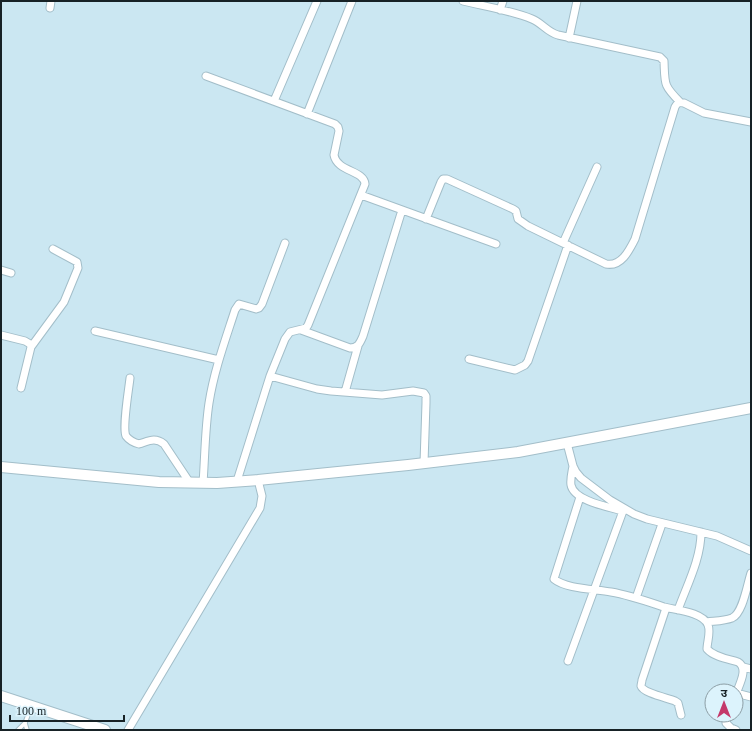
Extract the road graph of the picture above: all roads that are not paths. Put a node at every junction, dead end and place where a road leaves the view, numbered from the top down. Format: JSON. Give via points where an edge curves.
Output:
{"nodes":[{"id":1,"x":317,"y":1,"type":"edge"},
{"id":2,"x":352,"y":1,"type":"edge"},
{"id":3,"x":463,"y":1,"type":"edge"},
{"id":4,"x":503,"y":1,"type":"edge"},
{"id":5,"x":577,"y":1,"type":"edge"},
{"id":6,"x":500,"y":10,"type":"junction"},
{"id":7,"x":569,"y":38,"type":"junction"},
{"id":8,"x":206,"y":76,"type":"dead end"},
{"id":9,"x":274,"y":102,"type":"junction"},
{"id":10,"x":680,"y":102,"type":"junction"},
{"id":11,"x":307,"y":114,"type":"junction"},
{"id":12,"x":751,"y":122,"type":"edge"},
{"id":13,"x":597,"y":167,"type":"dead end"},
{"id":14,"x":361,"y":196,"type":"junction"},
{"id":15,"x":402,"y":210,"type":"junction"},
{"id":16,"x":426,"y":219,"type":"junction"},
{"id":17,"x":285,"y":243,"type":"dead end"},
{"id":18,"x":496,"y":244,"type":"dead end"},
{"id":19,"x":566,"y":244,"type":"junction"},
{"id":20,"x":53,"y":249,"type":"dead end"},
{"id":21,"x":1,"y":270,"type":"edge"},
{"id":22,"x":11,"y":273,"type":"dead end"},
{"id":23,"x":301,"y":330,"type":"junction"},
{"id":24,"x":96,"y":331,"type":"dead end"},
{"id":25,"x":1,"y":335,"type":"edge"},
{"id":26,"x":358,"y":346,"type":"junction"},
{"id":27,"x":31,"y":347,"type":"junction"},
{"id":28,"x":469,"y":359,"type":"dead end"},
{"id":29,"x":219,"y":360,"type":"junction"},
{"id":30,"x":270,"y":376,"type":"junction"},
{"id":31,"x":130,"y":378,"type":"dead end"},
{"id":32,"x":21,"y":388,"type":"dead end"},
{"id":33,"x":345,"y":392,"type":"junction"},
{"id":34,"x":751,"y":408,"type":"edge"},
{"id":35,"x":567,"y":443,"type":"junction"},
{"id":36,"x":424,"y":463,"type":"junction"},
{"id":37,"x":573,"y":466,"type":"junction"},
{"id":38,"x":1,"y":468,"type":"edge"},
{"id":39,"x":258,"y":480,"type":"junction"},
{"id":40,"x":237,"y":481,"type":"junction"},
{"id":41,"x":190,"y":483,"type":"junction"},
{"id":42,"x":204,"y":483,"type":"junction"},
{"id":43,"x":580,"y":497,"type":"junction"},
{"id":44,"x":623,"y":511,"type":"junction"},
{"id":45,"x":634,"y":514,"type":"junction"},
{"id":46,"x":662,"y":524,"type":"junction"},
{"id":47,"x":701,"y":532,"type":"junction"},
{"id":48,"x":751,"y":551,"type":"edge"},
{"id":49,"x":751,"y":573,"type":"edge"},
{"id":50,"x":594,"y":589,"type":"junction"},
{"id":51,"x":636,"y":598,"type":"junction"},
{"id":52,"x":666,"y":608,"type":"junction"},
{"id":53,"x":678,"y":610,"type":"junction"},
{"id":54,"x":707,"y":622,"type":"junction"},
{"id":55,"x":568,"y":661,"type":"dead end"},
{"id":56,"x":743,"y":667,"type":"junction"},
{"id":57,"x":751,"y":669,"type":"edge"},
{"id":58,"x":740,"y":683,"type":"edge"},
{"id":59,"x":1,"y":696,"type":"edge"},
{"id":60,"x":31,"y":706,"type":"junction"},
{"id":61,"x":681,"y":715,"type":"dead end"},
{"id":62,"x":25,"y":723,"type":"junction"},
{"id":63,"x":726,"y":723,"type":"edge"},
{"id":64,"x":18,"y":730,"type":"edge"},
{"id":65,"x":27,"y":730,"type":"edge"},
{"id":66,"x":105,"y":730,"type":"edge"},
{"id":67,"x":128,"y":730,"type":"edge"},
{"id":68,"x":736,"y":730,"type":"edge"}],
"edges":[{"from":1,"to":9,"type":"street"},
{"from":2,"to":11,"type":"street"},
{"from":3,"to":6,"type":"street"},
{"from":4,"to":6,"type":"street"},
{"from":5,"to":7,"type":"street"},
{"from":6,"to":7,"type":"street","via":[[533,20],[551,34]]},
{"from":7,"to":10,"type":"street","via":[[663,58],[665,85]]},
{"from":8,"to":9,"type":"street"},
{"from":9,"to":11,"type":"street"},
{"from":10,"to":12,"type":"street","via":[[704,113]]},
{"from":10,"to":19,"type":"street","via":[[675,106],[638,232],[624,257],[610,264]]},
{"from":11,"to":14,"type":"street","via":[[338,127],[334,159],[339,165],[365,180]]},
{"from":13,"to":19,"type":"street"},
{"from":14,"to":15,"type":"street"},
{"from":14,"to":23,"type":"street","via":[[312,318],[306,328]]},
{"from":15,"to":16,"type":"street"},
{"from":15,"to":26,"type":"street"},
{"from":16,"to":18,"type":"street"},
{"from":16,"to":19,"type":"street","via":[[441,182],[447,179],[513,209],[522,222]]},
{"from":17,"to":29,"type":"street","via":[[262,304],[256,309],[242,304],[237,307]]},
{"from":19,"to":28,"type":"street","via":[[525,365],[515,370]]},
{"from":20,"to":27,"type":"street","via":[[77,262],[78,268],[64,302]]},
{"from":21,"to":22,"type":"street"},
{"from":23,"to":26,"type":"street","via":[[350,348]]},
{"from":23,"to":30,"type":"street","via":[[290,332]]},
{"from":24,"to":29,"type":"street"},
{"from":25,"to":27,"type":"street","via":[[28,342]]},
{"from":26,"to":33,"type":"street"},
{"from":27,"to":32,"type":"street"},
{"from":29,"to":42,"type":"street","via":[[209,402]]},
{"from":30,"to":33,"type":"street","via":[[324,390]]},
{"from":30,"to":40,"type":"street"},
{"from":31,"to":41,"type":"street","via":[[125,435],[139,444],[152,439],[164,444]]},
{"from":33,"to":36,"type":"street","via":[[382,395],[413,391],[424,393]]},
{"from":34,"to":35,"type":"street"},
{"from":35,"to":36,"type":"street","via":[[518,452]]},
{"from":35,"to":37,"type":"street"},
{"from":36,"to":39,"type":"street"},
{"from":37,"to":43,"type":"street","via":[[571,484]]},
{"from":37,"to":45,"type":"street","via":[[581,478]]},
{"from":38,"to":41,"type":"street"},
{"from":39,"to":40,"type":"street"},
{"from":39,"to":67,"type":"street","via":[[262,496],[260,508]]},
{"from":40,"to":42,"type":"street"},
{"from":41,"to":42,"type":"street"},
{"from":43,"to":44,"type":"street"},
{"from":43,"to":50,"type":"street","via":[[554,579],[570,586]]},
{"from":44,"to":45,"type":"street"},
{"from":44,"to":50,"type":"street"},
{"from":45,"to":46,"type":"street"},
{"from":46,"to":47,"type":"street"},
{"from":46,"to":51,"type":"street"},
{"from":47,"to":48,"type":"street"},
{"from":47,"to":53,"type":"street","via":[[699,554]]},
{"from":49,"to":54,"type":"street","via":[[741,608],[736,615]]},
{"from":50,"to":51,"type":"street"},
{"from":50,"to":55,"type":"street"},
{"from":51,"to":52,"type":"street"},
{"from":52,"to":53,"type":"street"},
{"from":52,"to":61,"type":"street","via":[[641,686],[643,690],[678,703]]},
{"from":53,"to":54,"type":"street"},
{"from":54,"to":56,"type":"street","via":[[710,631],[708,652],[738,662]]},
{"from":56,"to":57,"type":"street"},
{"from":56,"to":58,"type":"street"},
{"from":59,"to":60,"type":"street"},
{"from":60,"to":62,"type":"lane"},
{"from":60,"to":66,"type":"street"},
{"from":62,"to":64,"type":"lane"},
{"from":62,"to":65,"type":"lane"},
{"from":63,"to":68,"type":"street"}]}
